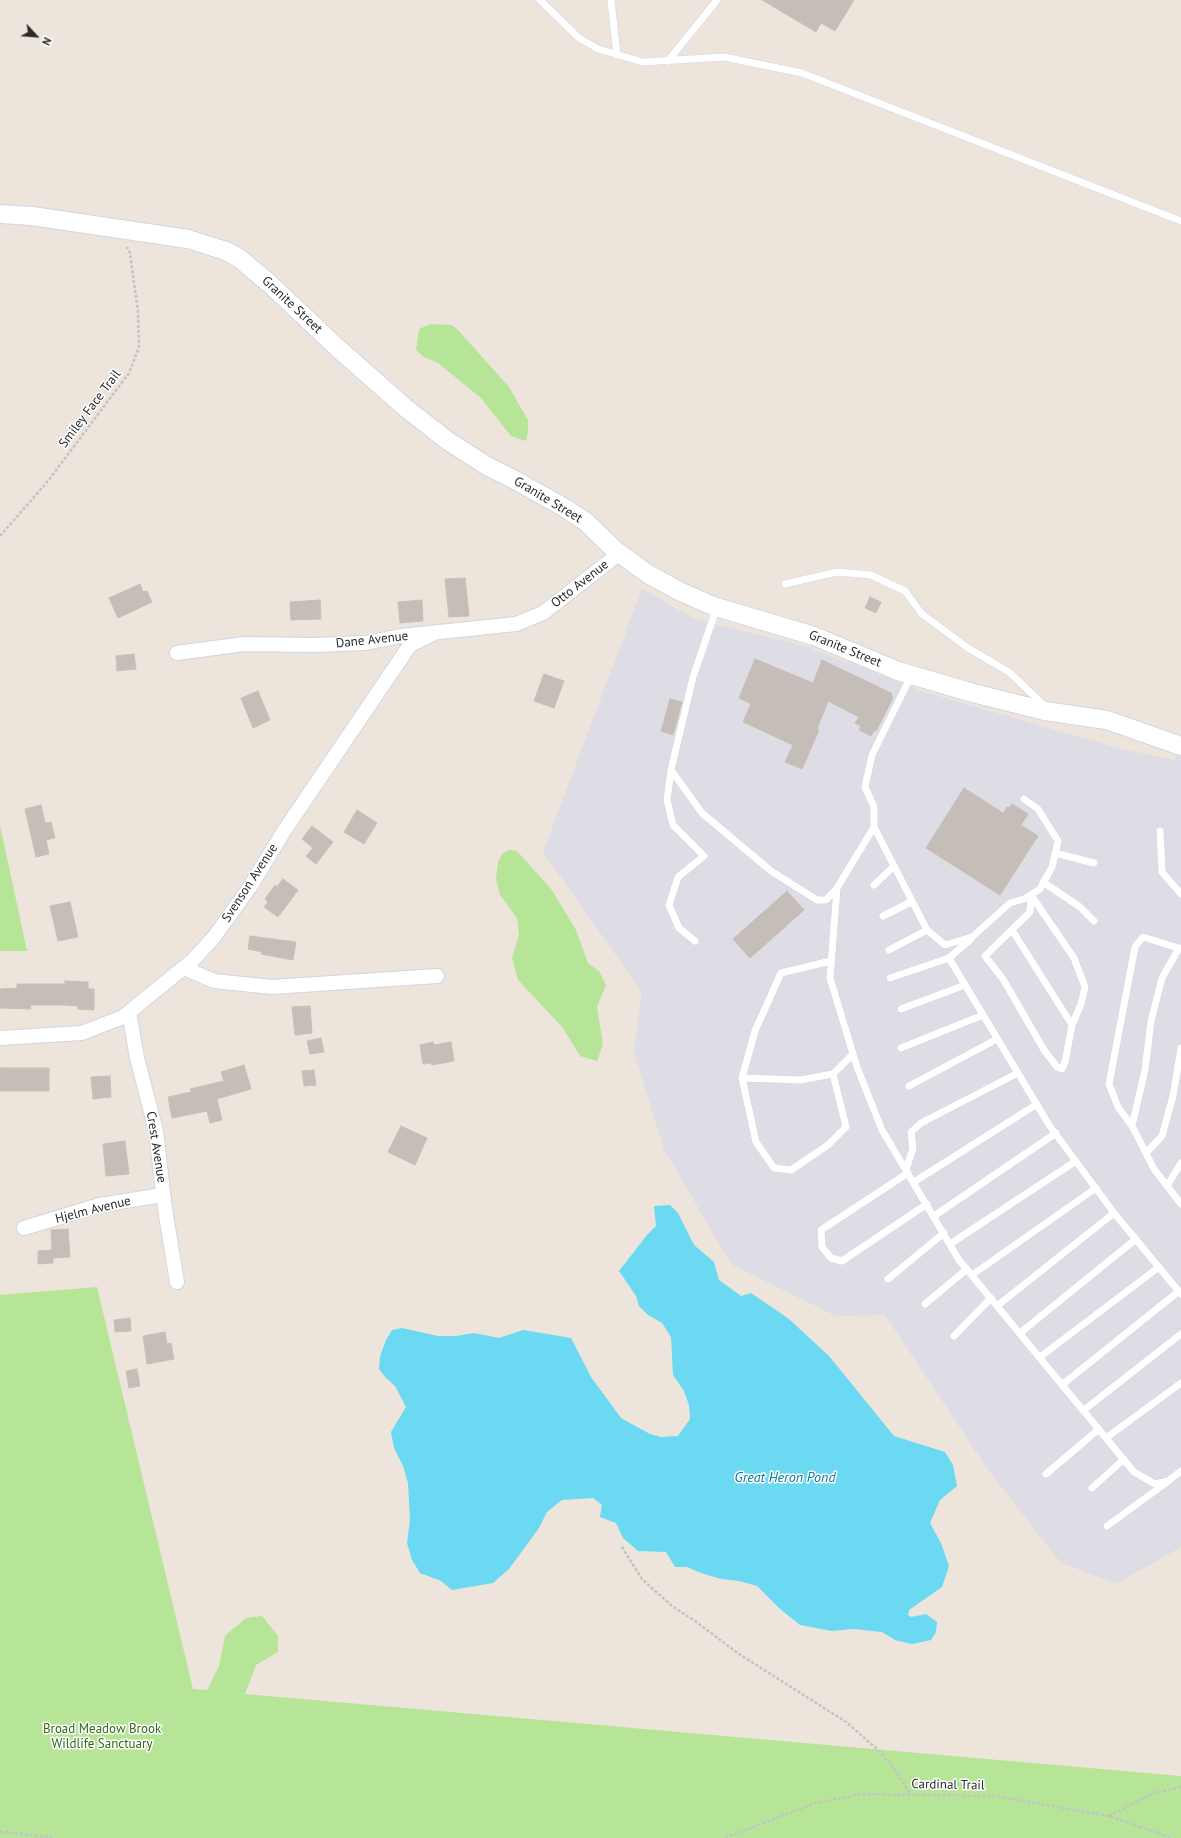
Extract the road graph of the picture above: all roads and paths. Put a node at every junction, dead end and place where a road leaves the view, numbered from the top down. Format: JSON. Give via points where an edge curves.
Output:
{"nodes":[{"id":1,"x":540,"y":0,"type":"edge"},
{"id":2,"x":611,"y":0,"type":"edge"},
{"id":3,"x":717,"y":0,"type":"edge"},
{"id":4,"x":617,"y":55,"type":"junction"},
{"id":5,"x":668,"y":61,"type":"junction"},
{"id":6,"x":0,"y":214,"type":"edge"},
{"id":7,"x":1181,"y":221,"type":"edge"},
{"id":8,"x":116,"y":228,"type":"junction"},
{"id":9,"x":0,"y":536,"type":"edge"},
{"id":10,"x":620,"y":554,"type":"junction"},
{"id":11,"x":785,"y":584,"type":"dead end"},
{"id":12,"x":718,"y":607,"type":"junction"},
{"id":13,"x":540,"y":614,"type":"joint"},
{"id":14,"x":433,"y":634,"type":"junction"},
{"id":15,"x":177,"y":653,"type":"dead end"},
{"id":16,"x":912,"y":675,"type":"junction"},
{"id":17,"x":1052,"y":712,"type":"junction"},
{"id":18,"x":1181,"y":746,"type":"edge"},
{"id":19,"x":671,"y":770,"type":"junction"},
{"id":20,"x":1024,"y":799,"type":"dead end"},
{"id":21,"x":874,"y":827,"type":"junction"},
{"id":22,"x":1160,"y":831,"type":"dead end"},
{"id":23,"x":1055,"y":853,"type":"junction"},
{"id":24,"x":1094,"y":863,"type":"dead end"},
{"id":25,"x":893,"y":867,"type":"junction"},
{"id":26,"x":1044,"y":882,"type":"junction"},
{"id":27,"x":874,"y":885,"type":"dead end"},
{"id":28,"x":837,"y":888,"type":"junction"},
{"id":29,"x":1031,"y":894,"type":"junction"},
{"id":30,"x":1181,"y":894,"type":"edge"},
{"id":31,"x":911,"y":902,"type":"junction"},
{"id":32,"x":883,"y":916,"type":"dead end"},
{"id":33,"x":1094,"y":921,"type":"dead end"},
{"id":34,"x":926,"y":930,"type":"junction"},
{"id":35,"x":1012,"y":930,"type":"junction"},
{"id":36,"x":972,"y":937,"type":"junction"},
{"id":37,"x":695,"y":941,"type":"dead end"},
{"id":38,"x":1180,"y":948,"type":"edge"},
{"id":39,"x":889,"y":950,"type":"dead end"},
{"id":40,"x":949,"y":958,"type":"junction"},
{"id":41,"x":831,"y":961,"type":"junction"},
{"id":42,"x":184,"y":968,"type":"junction"},
{"id":43,"x":437,"y":976,"type":"dead end"},
{"id":44,"x":890,"y":978,"type":"dead end"},
{"id":45,"x":965,"y":985,"type":"junction"},
{"id":46,"x":901,"y":1009,"type":"dead end"},
{"id":47,"x":129,"y":1012,"type":"junction"},
{"id":48,"x":983,"y":1015,"type":"junction"},
{"id":49,"x":1072,"y":1025,"type":"junction"},
{"id":50,"x":0,"y":1038,"type":"edge"},
{"id":51,"x":998,"y":1039,"type":"junction"},
{"id":52,"x":901,"y":1048,"type":"dead end"},
{"id":53,"x":1181,"y":1048,"type":"edge"},
{"id":54,"x":853,"y":1054,"type":"junction"},
{"id":55,"x":1018,"y":1073,"type":"junction"},
{"id":56,"x":833,"y":1074,"type":"junction"},
{"id":57,"x":742,"y":1078,"type":"junction"},
{"id":58,"x":910,"y":1086,"type":"dead end"},
{"id":59,"x":1037,"y":1104,"type":"junction"},
{"id":60,"x":1132,"y":1126,"type":"junction"},
{"id":61,"x":1056,"y":1133,"type":"junction"},
{"id":62,"x":1146,"y":1153,"type":"junction"},
{"id":63,"x":1076,"y":1161,"type":"junction"},
{"id":64,"x":1181,"y":1163,"type":"edge"},
{"id":65,"x":907,"y":1171,"type":"junction"},
{"id":66,"x":914,"y":1182,"type":"junction"},
{"id":67,"x":1167,"y":1186,"type":"junction"},
{"id":68,"x":1096,"y":1188,"type":"junction"},
{"id":69,"x":163,"y":1195,"type":"junction"},
{"id":70,"x":927,"y":1204,"type":"junction"},
{"id":71,"x":1181,"y":1204,"type":"edge"},
{"id":72,"x":1114,"y":1213,"type":"junction"},
{"id":73,"x":934,"y":1216,"type":"junction"},
{"id":74,"x":24,"y":1228,"type":"dead end"},
{"id":75,"x":944,"y":1233,"type":"junction"},
{"id":76,"x":1136,"y":1239,"type":"junction"},
{"id":77,"x":950,"y":1244,"type":"junction"},
{"id":78,"x":1158,"y":1267,"type":"junction"},
{"id":79,"x":970,"y":1272,"type":"junction"},
{"id":80,"x":888,"y":1279,"type":"dead end"},
{"id":81,"x":177,"y":1282,"type":"dead end"},
{"id":82,"x":1180,"y":1293,"type":"edge"},
{"id":83,"x":991,"y":1298,"type":"junction"},
{"id":84,"x":925,"y":1304,"type":"dead end"},
{"id":85,"x":997,"y":1306,"type":"junction"},
{"id":86,"x":1020,"y":1333,"type":"junction"},
{"id":87,"x":1181,"y":1334,"type":"edge"},
{"id":88,"x":954,"y":1336,"type":"dead end"},
{"id":89,"x":1040,"y":1357,"type":"junction"},
{"id":90,"x":1181,"y":1383,"type":"edge"},
{"id":91,"x":1063,"y":1384,"type":"junction"},
{"id":92,"x":1084,"y":1410,"type":"junction"},
{"id":93,"x":1099,"y":1429,"type":"junction"},
{"id":94,"x":1106,"y":1438,"type":"junction"},
{"id":95,"x":1124,"y":1459,"type":"junction"},
{"id":96,"x":1181,"y":1471,"type":"edge"},
{"id":97,"x":1046,"y":1474,"type":"dead end"},
{"id":98,"x":1168,"y":1481,"type":"junction"},
{"id":99,"x":1092,"y":1488,"type":"dead end"},
{"id":100,"x":1107,"y":1526,"type":"dead end"},
{"id":101,"x":622,"y":1547,"type":"dead end"},
{"id":102,"x":1181,"y":1787,"type":"edge"},
{"id":103,"x":910,"y":1794,"type":"junction"},
{"id":104,"x":1109,"y":1816,"type":"junction"},
{"id":105,"x":0,"y":1831,"type":"edge"},
{"id":106,"x":54,"y":1838,"type":"edge"},
{"id":107,"x":725,"y":1838,"type":"edge"},
{"id":108,"x":1172,"y":1838,"type":"edge"}],
"edges":[{"from":1,"to":4,"type":"lane","via":[[579,38],[598,49]]},
{"from":2,"to":4,"type":"lane"},
{"from":3,"to":5,"type":"lane"},
{"from":4,"to":5,"type":"lane","via":[[643,62]]},
{"from":5,"to":7,"type":"lane","via":[[724,56],[802,73]]},
{"from":6,"to":8,"type":"street","name":"Granite Street"},
{"from":8,"to":9,"type":"path","name":"Smiley Face Trail","via":[[130,253],[138,312],[139,347],[129,373],[48,481]]},
{"from":8,"to":10,"type":"street","name":"Granite Street","via":[[188,239],[226,251],[239,258],[407,409],[448,441],[487,466],[565,508],[586,522]]},
{"from":10,"to":12,"type":"street","name":"Granite Street","via":[[648,574],[679,591]]},
{"from":10,"to":13,"type":"street","name":"Otto Avenue"},
{"from":11,"to":17,"type":"lane","via":[[837,572],[871,575],[906,591],[922,614],[968,648],[1009,672]]},
{"from":12,"to":16,"type":"street","name":"Granite Street","via":[[814,636]]},
{"from":12,"to":19,"type":"lane","via":[[693,677]]},
{"from":13,"to":14,"type":"street","name":"Dane Avenue","via":[[516,624]]},
{"from":14,"to":15,"type":"street","name":"Dane Avenue","via":[[313,645],[244,644]]},
{"from":14,"to":42,"type":"street","name":"Svenson Avenue","via":[[410,645],[284,831],[250,887],[214,937]]},
{"from":16,"to":17,"type":"street","name":"Granite Street"},
{"from":16,"to":21,"type":"lane","via":[[872,755],[865,787],[874,808]]},
{"from":17,"to":18,"type":"street","name":"Granite Street","via":[[1107,720]]},
{"from":19,"to":28,"type":"lane","via":[[702,813],[772,871],[817,900],[826,900]]},
{"from":19,"to":37,"type":"lane","via":[[667,800],[673,825],[704,856],[678,877],[669,905],[679,928]]},
{"from":20,"to":23,"type":"lane","via":[[1038,809],[1050,827],[1058,841]]},
{"from":21,"to":25,"type":"lane"},
{"from":21,"to":28,"type":"lane"},
{"from":22,"to":30,"type":"lane","via":[[1162,872]]},
{"from":23,"to":24,"type":"lane"},
{"from":23,"to":26,"type":"lane","via":[[1052,867]]},
{"from":25,"to":27,"type":"lane"},
{"from":25,"to":31,"type":"lane"},
{"from":26,"to":29,"type":"lane","via":[[1040,889]]},
{"from":26,"to":33,"type":"lane","via":[[1080,907]]},
{"from":28,"to":41,"type":"lane"},
{"from":29,"to":35,"type":"lane","via":[[1030,912]]},
{"from":29,"to":36,"type":"lane","via":[[1010,903]]},
{"from":29,"to":49,"type":"lane","via":[[1074,958],[1085,987]]},
{"from":31,"to":32,"type":"lane"},
{"from":31,"to":34,"type":"lane"},
{"from":34,"to":36,"type":"lane","via":[[945,945]]},
{"from":34,"to":39,"type":"lane"},
{"from":35,"to":49,"type":"lane"},
{"from":35,"to":49,"type":"lane","via":[[985,956],[1003,978],[1044,1050],[1056,1067],[1062,1069]]},
{"from":36,"to":40,"type":"lane"},
{"from":38,"to":60,"type":"lane","via":[[1162,978],[1151,1021],[1145,1070]]},
{"from":38,"to":60,"type":"lane","via":[[1143,937],[1135,947],[1109,1084],[1118,1107]]},
{"from":40,"to":44,"type":"lane"},
{"from":40,"to":45,"type":"lane"},
{"from":41,"to":54,"type":"lane","via":[[830,978]]},
{"from":41,"to":57,"type":"lane","via":[[781,973],[755,1031]]},
{"from":42,"to":43,"type":"street","via":[[214,980],[272,987]]},
{"from":42,"to":47,"type":"street","name":"Svenson Avenue"},
{"from":45,"to":46,"type":"lane"},
{"from":45,"to":48,"type":"lane"},
{"from":47,"to":50,"type":"street","name":"Svenson Avenue","via":[[123,1017],[82,1033]]},
{"from":47,"to":69,"type":"street","name":"Crest Avenue","via":[[137,1058],[156,1131]]},
{"from":48,"to":51,"type":"lane"},
{"from":48,"to":52,"type":"lane"},
{"from":51,"to":55,"type":"lane"},
{"from":51,"to":58,"type":"lane"},
{"from":53,"to":62,"type":"lane","via":[[1173,1096],[1162,1136]]},
{"from":54,"to":56,"type":"lane"},
{"from":54,"to":65,"type":"lane","via":[[882,1130]]},
{"from":55,"to":59,"type":"lane"},
{"from":55,"to":65,"type":"lane","via":[[921,1123],[912,1132],[913,1149]]},
{"from":56,"to":57,"type":"lane","via":[[800,1080]]},
{"from":56,"to":57,"type":"lane","via":[[846,1127],[828,1145],[791,1170],[774,1168],[756,1142]]},
{"from":59,"to":61,"type":"lane"},
{"from":59,"to":66,"type":"lane"},
{"from":60,"to":62,"type":"lane"},
{"from":61,"to":63,"type":"lane"},
{"from":61,"to":73,"type":"lane"},
{"from":62,"to":67,"type":"lane"},
{"from":63,"to":68,"type":"lane"},
{"from":63,"to":77,"type":"lane"},
{"from":64,"to":67,"type":"lane"},
{"from":65,"to":66,"type":"lane"},
{"from":65,"to":70,"type":"lane","via":[[821,1230],[822,1247],[831,1258],[842,1261]]},
{"from":66,"to":70,"type":"lane"},
{"from":67,"to":71,"type":"lane"},
{"from":68,"to":72,"type":"lane"},
{"from":68,"to":79,"type":"lane"},
{"from":69,"to":74,"type":"street","name":"Hjelm Avenue","via":[[100,1206]]},
{"from":69,"to":81,"type":"street","name":"Crest Avenue"},
{"from":70,"to":73,"type":"lane"},
{"from":72,"to":76,"type":"lane"},
{"from":72,"to":85,"type":"lane"},
{"from":73,"to":75,"type":"lane"},
{"from":75,"to":77,"type":"lane"},
{"from":75,"to":80,"type":"lane"},
{"from":76,"to":78,"type":"lane"},
{"from":76,"to":86,"type":"lane"},
{"from":77,"to":79,"type":"lane"},
{"from":78,"to":82,"type":"lane"},
{"from":78,"to":89,"type":"lane"},
{"from":79,"to":83,"type":"lane"},
{"from":79,"to":84,"type":"lane"},
{"from":82,"to":91,"type":"lane"},
{"from":83,"to":85,"type":"lane"},
{"from":83,"to":88,"type":"lane"},
{"from":85,"to":86,"type":"lane"},
{"from":86,"to":89,"type":"lane"},
{"from":87,"to":92,"type":"lane"},
{"from":89,"to":91,"type":"lane"},
{"from":90,"to":94,"type":"lane"},
{"from":91,"to":92,"type":"lane"},
{"from":92,"to":93,"type":"lane"},
{"from":93,"to":94,"type":"lane"},
{"from":93,"to":97,"type":"lane"},
{"from":94,"to":95,"type":"lane"},
{"from":95,"to":98,"type":"lane","via":[[1134,1472],[1155,1484]]},
{"from":95,"to":99,"type":"lane"},
{"from":96,"to":98,"type":"lane"},
{"from":98,"to":100,"type":"lane"},
{"from":101,"to":103,"type":"path","via":[[642,1579],[672,1606],[739,1654],[846,1722],[894,1768]]},
{"from":102,"to":104,"type":"path","via":[[1154,1793]]},
{"from":103,"to":104,"type":"path","name":"Cardinal Trail","via":[[995,1796]]},
{"from":103,"to":107,"type":"path","name":"Cardinal Trail","via":[[859,1794],[813,1804]]},
{"from":104,"to":108,"type":"path","name":"Cardinal Trail"},
{"from":105,"to":106,"type":"path"}]}
